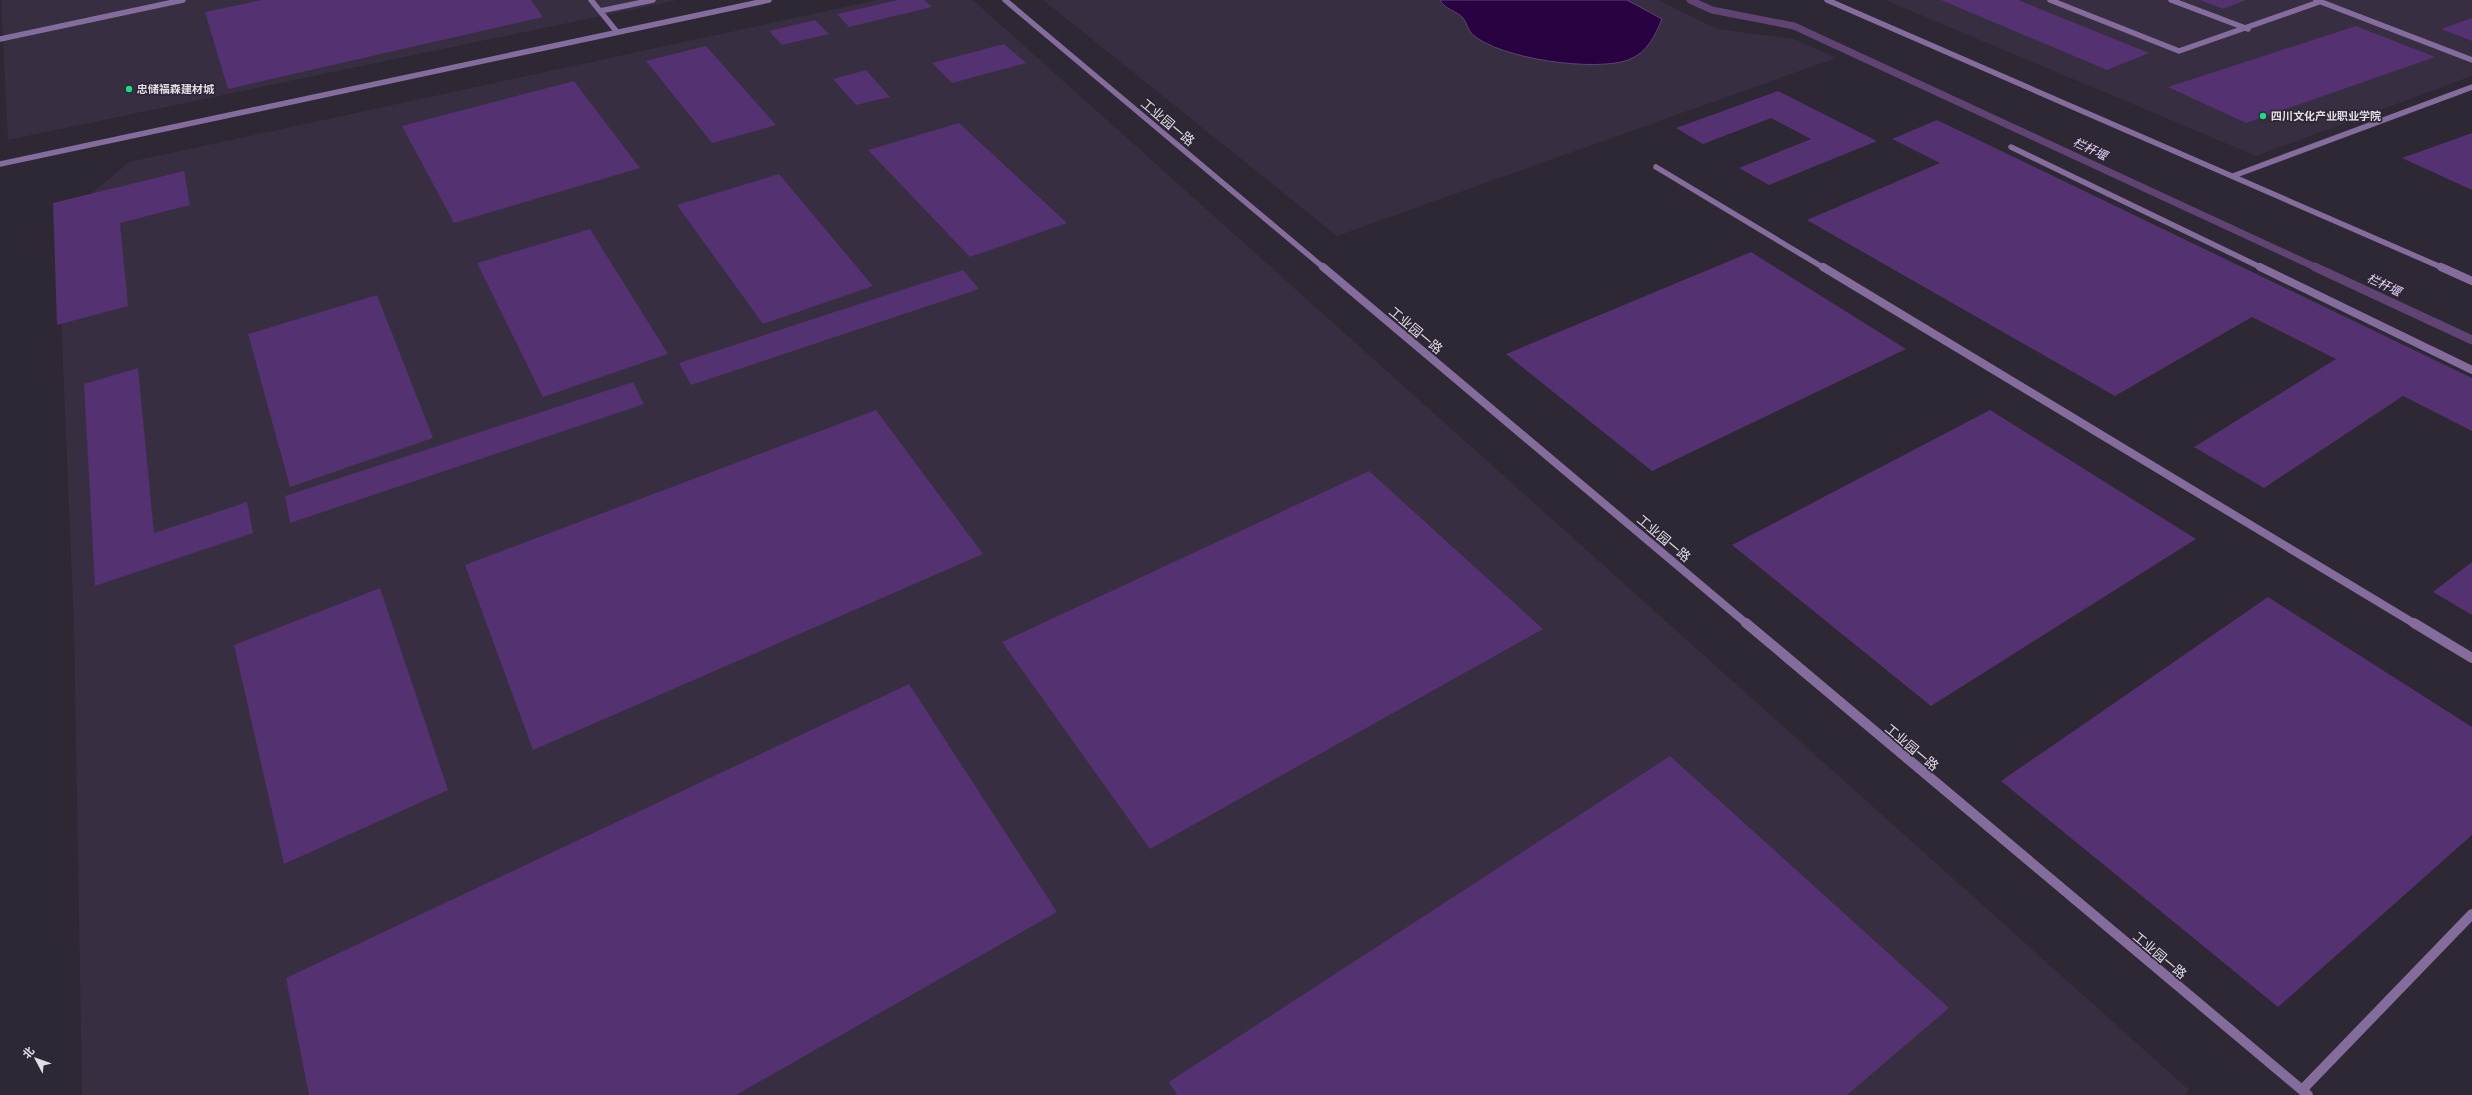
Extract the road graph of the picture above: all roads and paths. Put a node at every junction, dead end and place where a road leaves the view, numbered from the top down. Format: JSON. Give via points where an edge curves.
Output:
{"nodes":[{"id":1,"x":183,"y":0,"type":"edge"},
{"id":2,"x":591,"y":0,"type":"edge"},
{"id":3,"x":653,"y":0,"type":"edge"},
{"id":4,"x":769,"y":0,"type":"edge"},
{"id":5,"x":1005,"y":0,"type":"edge"},
{"id":6,"x":1827,"y":0,"type":"edge"},
{"id":7,"x":2050,"y":0,"type":"edge"},
{"id":8,"x":2171,"y":0,"type":"edge"},
{"id":9,"x":2317,"y":1,"type":"edge"},
{"id":10,"x":600,"y":11,"type":"junction"},
{"id":11,"x":2248,"y":28,"type":"junction"},
{"id":12,"x":618,"y":32,"type":"junction"},
{"id":13,"x":0,"y":39,"type":"edge"},
{"id":14,"x":2472,"y":60,"type":"edge"},
{"id":15,"x":2472,"y":87,"type":"edge"},
{"id":16,"x":2012,"y":146,"type":"dead end"},
{"id":17,"x":0,"y":164,"type":"edge"},
{"id":18,"x":1656,"y":167,"type":"dead end"},
{"id":19,"x":2233,"y":176,"type":"junction"},
{"id":20,"x":2472,"y":281,"type":"edge"},
{"id":21,"x":2472,"y":370,"type":"edge"},
{"id":22,"x":2472,"y":658,"type":"edge"},
{"id":23,"x":2472,"y":914,"type":"edge"},
{"id":24,"x":2305,"y":1092,"type":"edge"}],
"edges":[{"from":1,"to":13,"type":"street"},
{"from":2,"to":10,"type":"street"},
{"from":3,"to":10,"type":"street"},
{"from":4,"to":12,"type":"street"},
{"from":5,"to":24,"type":"street","name":"工业园一路"},
{"from":6,"to":19,"type":"street"},
{"from":7,"to":11,"type":"street","via":[[2179,51]]},
{"from":8,"to":11,"type":"street"},
{"from":9,"to":11,"type":"street"},
{"from":9,"to":14,"type":"street"},
{"from":10,"to":12,"type":"street"},
{"from":12,"to":17,"type":"street"},
{"from":15,"to":19,"type":"street"},
{"from":16,"to":21,"type":"street"},
{"from":18,"to":22,"type":"street"},
{"from":19,"to":20,"type":"street"},
{"from":23,"to":24,"type":"street"}]}
